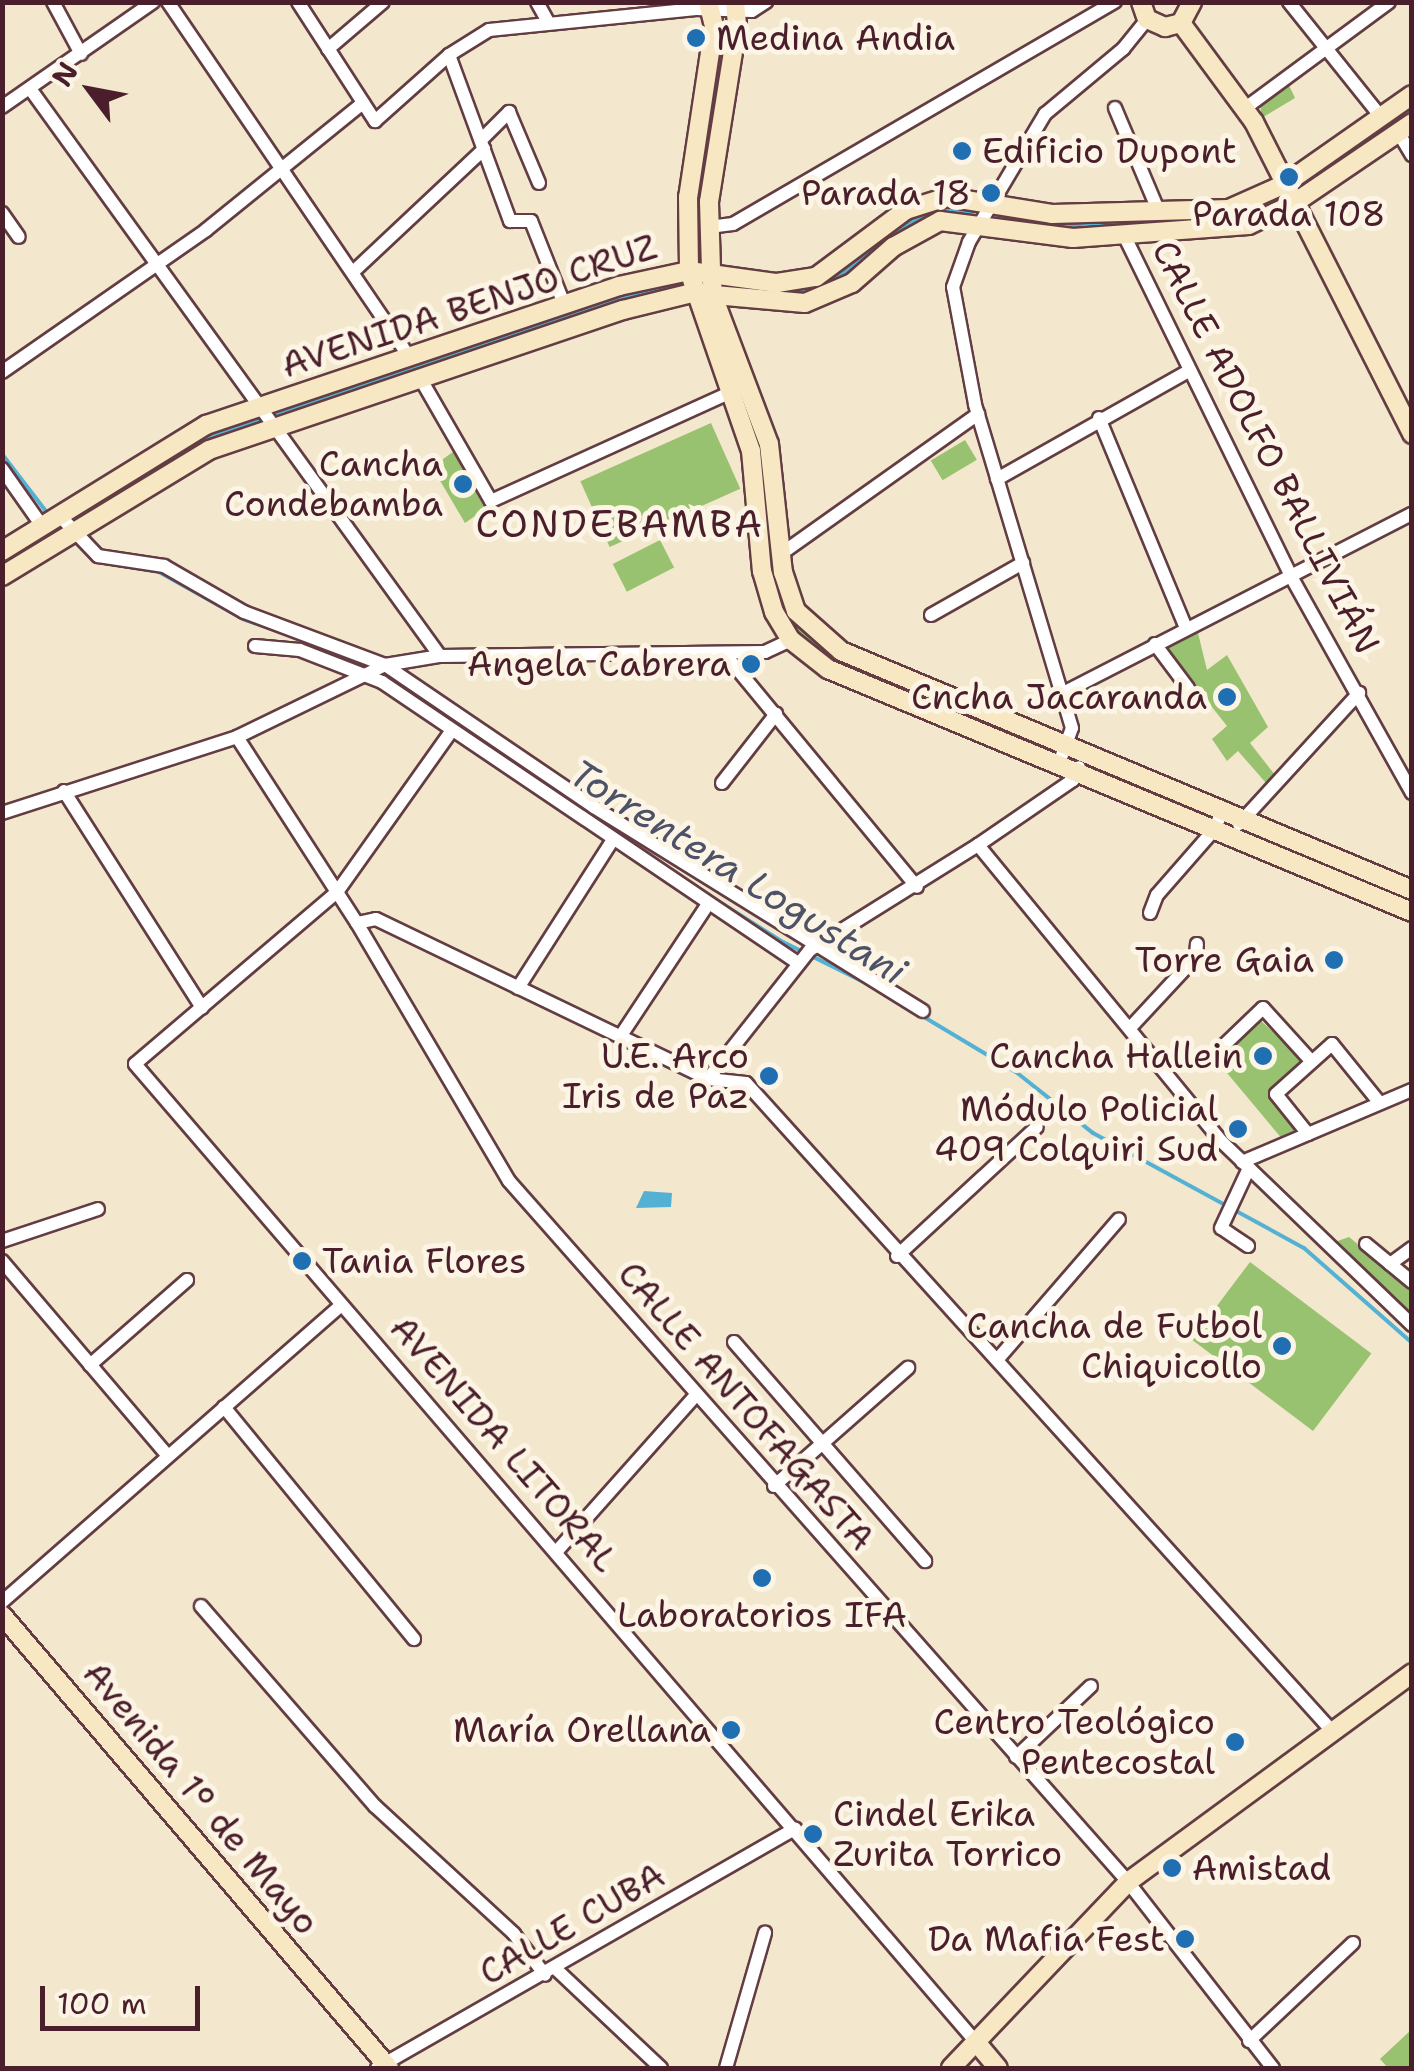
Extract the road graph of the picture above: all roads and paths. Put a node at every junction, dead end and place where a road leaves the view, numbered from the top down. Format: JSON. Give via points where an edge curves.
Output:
{"nodes":[{"id":1,"x":53,"y":2,"type":"edge"},
{"id":2,"x":153,"y":2,"type":"edge"},
{"id":3,"x":168,"y":2,"type":"edge"},
{"id":4,"x":298,"y":2,"type":"edge"},
{"id":5,"x":383,"y":2,"type":"edge"},
{"id":6,"x":538,"y":2,"type":"edge"},
{"id":7,"x":766,"y":2,"type":"edge"},
{"id":8,"x":1115,"y":2,"type":"edge"},
{"id":9,"x":1192,"y":2,"type":"edge"},
{"id":10,"x":1289,"y":2,"type":"edge"},
{"id":11,"x":709,"y":5,"type":"edge"},
{"id":12,"x":1382,"y":5,"type":"edge"},
{"id":13,"x":736,"y":7,"type":"edge"},
{"id":14,"x":624,"y":8,"type":"edge"},
{"id":15,"x":1144,"y":11,"type":"edge"},
{"id":16,"x":548,"y":22,"type":"junction"},
{"id":17,"x":1181,"y":23,"type":"junction"},
{"id":18,"x":1328,"y":47,"type":"junction"},
{"id":19,"x":328,"y":49,"type":"junction"},
{"id":20,"x":81,"y":54,"type":"junction"},
{"id":21,"x":449,"y":55,"type":"junction"},
{"id":22,"x":31,"y":90,"type":"junction"},
{"id":23,"x":1412,"y":96,"type":"edge"},
{"id":24,"x":363,"y":104,"type":"junction"},
{"id":25,"x":2,"y":106,"type":"edge"},
{"id":26,"x":1115,"y":108,"type":"dead end"},
{"id":27,"x":1244,"y":108,"type":"junction"},
{"id":28,"x":1380,"y":116,"type":"junction"},
{"id":29,"x":1405,"y":128,"type":"edge"},
{"id":30,"x":482,"y":145,"type":"junction"},
{"id":31,"x":1412,"y":155,"type":"edge"},
{"id":32,"x":280,"y":171,"type":"junction"},
{"id":33,"x":540,"y":183,"type":"dead end"},
{"id":34,"x":1289,"y":195,"type":"junction"},
{"id":35,"x":1160,"y":212,"type":"junction"},
{"id":36,"x":2,"y":213,"type":"edge"},
{"id":37,"x":988,"y":213,"type":"junction"},
{"id":38,"x":709,"y":227,"type":"junction"},
{"id":39,"x":1124,"y":235,"type":"junction"},
{"id":40,"x":19,"y":237,"type":"dead end"},
{"id":41,"x":156,"y":267,"type":"junction"},
{"id":42,"x":689,"y":271,"type":"junction"},
{"id":43,"x":710,"y":271,"type":"junction"},
{"id":44,"x":354,"y":272,"type":"junction"},
{"id":45,"x":692,"y":293,"type":"junction"},
{"id":46,"x":713,"y":296,"type":"junction"},
{"id":47,"x":564,"y":304,"type":"junction"},
{"id":48,"x":410,"y":356,"type":"junction"},
{"id":49,"x":2,"y":372,"type":"edge"},
{"id":50,"x":1187,"y":372,"type":"junction"},
{"id":51,"x":419,"y":376,"type":"junction"},
{"id":52,"x":748,"y":385,"type":"junction"},
{"id":53,"x":729,"y":394,"type":"junction"},
{"id":54,"x":256,"y":408,"type":"junction"},
{"id":55,"x":978,"y":414,"type":"junction"},
{"id":56,"x":1099,"y":418,"type":"junction"},
{"id":57,"x":269,"y":425,"type":"junction"},
{"id":58,"x":1412,"y":434,"type":"edge"},
{"id":59,"x":2,"y":469,"type":"edge"},
{"id":60,"x":997,"y":479,"type":"junction"},
{"id":61,"x":1412,"y":514,"type":"edge"},
{"id":62,"x":50,"y":520,"type":"junction"},
{"id":63,"x":74,"y":532,"type":"junction"},
{"id":64,"x":2,"y":552,"type":"edge"},
{"id":65,"x":781,"y":554,"type":"junction"},
{"id":66,"x":1024,"y":563,"type":"junction"},
{"id":67,"x":2,"y":576,"type":"edge"},
{"id":68,"x":1293,"y":580,"type":"junction"},
{"id":69,"x":931,"y":615,"type":"dead end"},
{"id":70,"x":1186,"y":628,"type":"junction"},
{"id":71,"x":791,"y":640,"type":"junction"},
{"id":72,"x":1156,"y":644,"type":"junction"},
{"id":73,"x":255,"y":646,"type":"dead end"},
{"id":74,"x":724,"y":653,"type":"junction"},
{"id":75,"x":440,"y":656,"type":"junction"},
{"id":76,"x":384,"y":665,"type":"junction"},
{"id":77,"x":363,"y":672,"type":"junction"},
{"id":78,"x":1188,"y":688,"type":"dead end"},
{"id":79,"x":1063,"y":693,"type":"junction"},
{"id":80,"x":1359,"y":693,"type":"junction"},
{"id":81,"x":776,"y":714,"type":"junction"},
{"id":82,"x":450,"y":733,"type":"junction"},
{"id":83,"x":237,"y":736,"type":"junction"},
{"id":84,"x":1076,"y":749,"type":"junction"},
{"id":85,"x":1067,"y":769,"type":"junction"},
{"id":86,"x":722,"y":782,"type":"dead end"},
{"id":87,"x":64,"y":792,"type":"junction"},
{"id":88,"x":1412,"y":793,"type":"edge"},
{"id":89,"x":1224,"y":808,"type":"junction"},
{"id":90,"x":2,"y":813,"type":"edge"},
{"id":91,"x":1244,"y":817,"type":"junction"},
{"id":92,"x":1222,"y":833,"type":"junction"},
{"id":93,"x":612,"y":841,"type":"junction"},
{"id":94,"x":978,"y":845,"type":"junction"},
{"id":95,"x":917,"y":887,"type":"junction"},
{"id":96,"x":1412,"y":890,"type":"edge"},
{"id":97,"x":337,"y":892,"type":"junction"},
{"id":98,"x":708,"y":904,"type":"junction"},
{"id":99,"x":1150,"y":912,"type":"dead end"},
{"id":100,"x":1412,"y":912,"type":"edge"},
{"id":101,"x":357,"y":923,"type":"junction"},
{"id":102,"x":1198,"y":944,"type":"dead end"},
{"id":103,"x":807,"y":954,"type":"junction"},
{"id":104,"x":518,"y":988,"type":"junction"},
{"id":105,"x":202,"y":1008,"type":"junction"},
{"id":106,"x":923,"y":1011,"type":"dead end"},
{"id":107,"x":1130,"y":1028,"type":"junction"},
{"id":108,"x":620,"y":1037,"type":"junction"},
{"id":109,"x":1218,"y":1051,"type":"dead end"},
{"id":110,"x":1311,"y":1061,"type":"junction"},
{"id":111,"x":708,"y":1079,"type":"junction"},
{"id":112,"x":1412,"y":1090,"type":"edge"},
{"id":113,"x":1379,"y":1102,"type":"junction"},
{"id":114,"x":1037,"y":1128,"type":"dead end"},
{"id":115,"x":1308,"y":1134,"type":"junction"},
{"id":116,"x":1246,"y":1165,"type":"junction"},
{"id":117,"x":98,"y":1209,"type":"dead end"},
{"id":118,"x":1119,"y":1220,"type":"dead end"},
{"id":119,"x":2,"y":1241,"type":"edge"},
{"id":120,"x":1366,"y":1244,"type":"dead end"},
{"id":121,"x":1248,"y":1246,"type":"dead end"},
{"id":122,"x":1412,"y":1248,"type":"edge"},
{"id":123,"x":897,"y":1256,"type":"junction"},
{"id":124,"x":2,"y":1262,"type":"edge"},
{"id":125,"x":1390,"y":1264,"type":"junction"},
{"id":126,"x":186,"y":1280,"type":"dead end"},
{"id":127,"x":1412,"y":1282,"type":"edge"},
{"id":128,"x":341,"y":1306,"type":"junction"},
{"id":129,"x":1412,"y":1325,"type":"edge"},
{"id":130,"x":734,"y":1342,"type":"dead end"},
{"id":131,"x":997,"y":1360,"type":"junction"},
{"id":132,"x":90,"y":1364,"type":"junction"},
{"id":133,"x":908,"y":1368,"type":"dead end"},
{"id":134,"x":696,"y":1395,"type":"junction"},
{"id":135,"x":224,"y":1407,"type":"junction"},
{"id":136,"x":822,"y":1444,"type":"junction"},
{"id":137,"x":166,"y":1454,"type":"junction"},
{"id":138,"x":774,"y":1486,"type":"junction"},
{"id":139,"x":556,"y":1551,"type":"junction"},
{"id":140,"x":925,"y":1561,"type":"dead end"},
{"id":141,"x":2,"y":1602,"type":"edge"},
{"id":142,"x":200,"y":1606,"type":"dead end"},
{"id":143,"x":2,"y":1615,"type":"edge"},
{"id":144,"x":414,"y":1639,"type":"dead end"},
{"id":145,"x":1412,"y":1674,"type":"edge"},
{"id":146,"x":1091,"y":1686,"type":"dead end"},
{"id":147,"x":1332,"y":1732,"type":"junction"},
{"id":148,"x":1016,"y":1757,"type":"junction"},
{"id":149,"x":795,"y":1829,"type":"junction"},
{"id":150,"x":1128,"y":1882,"type":"junction"},
{"id":151,"x":765,"y":1933,"type":"dead end"},
{"id":152,"x":1353,"y":1943,"type":"dead end"},
{"id":153,"x":551,"y":1973,"type":"junction"},
{"id":154,"x":1249,"y":2040,"type":"junction"},
{"id":155,"x":976,"y":2042,"type":"junction"},
{"id":156,"x":383,"y":2067,"type":"edge"},
{"id":157,"x":661,"y":2068,"type":"edge"},
{"id":158,"x":726,"y":2068,"type":"edge"},
{"id":159,"x":951,"y":2068,"type":"edge"},
{"id":160,"x":998,"y":2068,"type":"edge"},
{"id":161,"x":1273,"y":2068,"type":"edge"}],
"edges":[{"from":1,"to":20,"type":"street"},
{"from":2,"to":20,"type":"street"},
{"from":3,"to":32,"type":"street"},
{"from":4,"to":19,"type":"street"},
{"from":5,"to":19,"type":"street"},
{"from":6,"to":16,"type":"street"},
{"from":7,"to":13,"type":"street"},
{"from":8,"to":38,"type":"street","via":[[733,224]]},
{"from":9,"to":17,"type":"main road"},
{"from":10,"to":18,"type":"street"},
{"from":11,"to":13,"type":"street"},
{"from":11,"to":14,"type":"street"},
{"from":11,"to":42,"type":"main road","via":[[714,26],[688,197]]},
{"from":12,"to":18,"type":"street"},
{"from":13,"to":38,"type":"main road"},
{"from":14,"to":16,"type":"street"},
{"from":15,"to":17,"type":"main road","via":[[1158,26]]},
{"from":15,"to":37,"type":"street","via":[[1124,49],[1044,114]]},
{"from":16,"to":21,"type":"street","via":[[489,30]]},
{"from":17,"to":27,"type":"main road"},
{"from":18,"to":27,"type":"street"},
{"from":18,"to":28,"type":"street"},
{"from":19,"to":24,"type":"street"},
{"from":20,"to":22,"type":"street"},
{"from":21,"to":24,"type":"street","via":[[374,121]]},
{"from":21,"to":30,"type":"street"},
{"from":22,"to":25,"type":"street"},
{"from":22,"to":41,"type":"street"},
{"from":23,"to":28,"type":"main road","name":"AVENIDA BENJO CRUZ"},
{"from":24,"to":32,"type":"street"},
{"from":26,"to":35,"type":"street"},
{"from":27,"to":34,"type":"main road"},
{"from":28,"to":34,"type":"main road","name":"AVENIDA BENJO CRUZ"},
{"from":29,"to":31,"type":"street"},
{"from":29,"to":34,"type":"main road","name":"AVENIDA BENJO CRUZ"},
{"from":30,"to":33,"type":"street","via":[[510,112]]},
{"from":30,"to":44,"type":"street"},
{"from":30,"to":47,"type":"street","via":[[510,221],[531,222]]},
{"from":32,"to":41,"type":"street"},
{"from":32,"to":44,"type":"street"},
{"from":34,"to":35,"type":"main road","name":"AVENIDA BENJO CRUZ","via":[[1229,209]]},
{"from":34,"to":39,"type":"main road","name":"AVENIDA BENJO CRUZ","via":[[1249,225]]},
{"from":34,"to":58,"type":"main road"},
{"from":35,"to":37,"type":"main road","name":"AVENIDA BENJO CRUZ"},
{"from":36,"to":40,"type":"street"},
{"from":37,"to":39,"type":"main road","name":"AVENIDA BENJO CRUZ","via":[[1046,237]]},
{"from":37,"to":43,"type":"main road","name":"AVENIDA BENJO CRUZ","via":[[927,200],[816,277],[778,283]]},
{"from":37,"to":46,"type":"main road","name":"AVENIDA BENJO CRUZ","via":[[925,226],[852,284],[804,304]]},
{"from":37,"to":55,"type":"street","via":[[953,287]]},
{"from":38,"to":43,"type":"main road"},
{"from":39,"to":50,"type":"street","name":"CALLE ADOLFO BALLIVIÁN"},
{"from":41,"to":49,"type":"street"},
{"from":41,"to":54,"type":"street"},
{"from":42,"to":43,"type":"main road","name":"AVENIDA BENJO CRUZ"},
{"from":42,"to":45,"type":"main road"},
{"from":42,"to":47,"type":"main road","name":"AVENIDA BENJO CRUZ"},
{"from":43,"to":46,"type":"main road"},
{"from":44,"to":48,"type":"street"},
{"from":45,"to":46,"type":"main road","name":"AVENIDA BENJO CRUZ"},
{"from":45,"to":51,"type":"main road","name":"AVENIDA BENJO CRUZ"},
{"from":45,"to":53,"type":"main road"},
{"from":46,"to":52,"type":"main road"},
{"from":47,"to":48,"type":"main road","name":"AVENIDA BENJO CRUZ"},
{"from":48,"to":54,"type":"main road","name":"AVENIDA BENJO CRUZ"},
{"from":50,"to":56,"type":"street"},
{"from":50,"to":68,"type":"street","name":"CALLE ADOLFO BALLIVIÁN"},
{"from":51,"to":53,"type":"street","via":[[491,501]]},
{"from":51,"to":57,"type":"main road","name":"AVENIDA BENJO CRUZ"},
{"from":52,"to":53,"type":"street"},
{"from":52,"to":65,"type":"main road","via":[[772,462]]},
{"from":53,"to":71,"type":"main road","via":[[756,468],[767,590]]},
{"from":54,"to":57,"type":"street"},
{"from":54,"to":62,"type":"main road","name":"AVENIDA BENJO CRUZ","via":[[206,425]]},
{"from":55,"to":60,"type":"street"},
{"from":55,"to":65,"type":"street"},
{"from":56,"to":60,"type":"street"},
{"from":56,"to":70,"type":"street"},
{"from":57,"to":63,"type":"main road","name":"AVENIDA BENJO CRUZ","via":[[209,450]]},
{"from":57,"to":75,"type":"street"},
{"from":59,"to":62,"type":"street"},
{"from":60,"to":66,"type":"street"},
{"from":61,"to":68,"type":"street"},
{"from":62,"to":63,"type":"street"},
{"from":62,"to":64,"type":"main road","name":"AVENIDA BENJO CRUZ"},
{"from":63,"to":67,"type":"main road","name":"AVENIDA BENJO CRUZ"},
{"from":63,"to":76,"type":"street","via":[[98,556],[164,566],[244,612]]},
{"from":65,"to":84,"type":"main road","via":[[796,611],[824,640]]},
{"from":66,"to":69,"type":"street"},
{"from":66,"to":79,"type":"street"},
{"from":68,"to":70,"type":"street"},
{"from":68,"to":80,"type":"street","name":"CALLE ADOLFO BALLIVIÁN"},
{"from":70,"to":72,"type":"street"},
{"from":71,"to":74,"type":"street","via":[[765,652]]},
{"from":71,"to":85,"type":"main road","via":[[828,669]]},
{"from":72,"to":78,"type":"street"},
{"from":72,"to":79,"type":"street"},
{"from":73,"to":77,"type":"street","via":[[300,650]]},
{"from":74,"to":75,"type":"street"},
{"from":74,"to":81,"type":"street"},
{"from":75,"to":76,"type":"street"},
{"from":76,"to":77,"type":"street"},
{"from":76,"to":103,"type":"street"},
{"from":77,"to":82,"type":"street"},
{"from":77,"to":83,"type":"street"},
{"from":79,"to":84,"type":"street"},
{"from":80,"to":88,"type":"street","name":"CALLE ADOLFO BALLIVIÁN"},
{"from":80,"to":91,"type":"street"},
{"from":81,"to":86,"type":"street"},
{"from":81,"to":95,"type":"street"},
{"from":82,"to":93,"type":"street"},
{"from":82,"to":97,"type":"street","name":"AVENIDA LITORAL"},
{"from":83,"to":87,"type":"street"},
{"from":83,"to":97,"type":"street","name":"CALLE ANTOFAGASTA"},
{"from":84,"to":85,"type":"street"},
{"from":84,"to":89,"type":"main road"},
{"from":85,"to":92,"type":"main road"},
{"from":85,"to":94,"type":"street"},
{"from":87,"to":90,"type":"street"},
{"from":87,"to":105,"type":"street"},
{"from":89,"to":91,"type":"main road"},
{"from":89,"to":92,"type":"street"},
{"from":91,"to":92,"type":"street"},
{"from":91,"to":96,"type":"main road"},
{"from":92,"to":99,"type":"street","via":[[1157,894]]},
{"from":92,"to":100,"type":"main road"},
{"from":93,"to":98,"type":"street"},
{"from":93,"to":104,"type":"street"},
{"from":94,"to":95,"type":"street"},
{"from":94,"to":107,"type":"street"},
{"from":95,"to":103,"type":"street"},
{"from":97,"to":101,"type":"street","name":"CALLE ANTOFAGASTA"},
{"from":97,"to":105,"type":"street","name":"AVENIDA LITORAL"},
{"from":98,"to":103,"type":"street"},
{"from":98,"to":108,"type":"street"},
{"from":101,"to":104,"type":"street","via":[[376,918]]},
{"from":101,"to":134,"type":"street","name":"CALLE ANTOFAGASTA","via":[[509,1181]]},
{"from":102,"to":107,"type":"street","via":[[1196,957]]},
{"from":103,"to":106,"type":"street"},
{"from":103,"to":111,"type":"street"},
{"from":104,"to":108,"type":"street"},
{"from":105,"to":128,"type":"street","name":"AVENIDA LITORAL","via":[[134,1064]]},
{"from":107,"to":116,"type":"street"},
{"from":108,"to":111,"type":"street"},
{"from":109,"to":110,"type":"street","via":[[1263,1008]]},
{"from":110,"to":113,"type":"street","via":[[1332,1044]]},
{"from":110,"to":115,"type":"street","via":[[1276,1094]]},
{"from":111,"to":123,"type":"street","via":[[746,1083]]},
{"from":112,"to":113,"type":"street"},
{"from":113,"to":115,"type":"street"},
{"from":114,"to":123,"type":"street"},
{"from":115,"to":116,"type":"street"},
{"from":116,"to":121,"type":"street","via":[[1221,1228]]},
{"from":116,"to":129,"type":"street"},
{"from":117,"to":119,"type":"street"},
{"from":118,"to":131,"type":"street"},
{"from":120,"to":125,"type":"street"},
{"from":122,"to":125,"type":"street"},
{"from":123,"to":131,"type":"street"},
{"from":124,"to":132,"type":"street"},
{"from":125,"to":127,"type":"street"},
{"from":126,"to":132,"type":"street"},
{"from":128,"to":135,"type":"street"},
{"from":128,"to":139,"type":"street","name":"AVENIDA LITORAL"},
{"from":130,"to":136,"type":"street"},
{"from":131,"to":147,"type":"street"},
{"from":132,"to":137,"type":"street"},
{"from":133,"to":136,"type":"street"},
{"from":134,"to":138,"type":"street","name":"CALLE ANTOFAGASTA"},
{"from":134,"to":139,"type":"street"},
{"from":135,"to":137,"type":"street"},
{"from":135,"to":144,"type":"street"},
{"from":136,"to":138,"type":"street"},
{"from":136,"to":140,"type":"street"},
{"from":137,"to":141,"type":"street"},
{"from":138,"to":148,"type":"street","name":"CALLE ANTOFAGASTA"},
{"from":139,"to":149,"type":"street","name":"AVENIDA LITORAL"},
{"from":142,"to":153,"type":"street","via":[[376,1806]]},
{"from":143,"to":156,"type":"main road","name":"Avenida 1º de Mayo"},
{"from":145,"to":147,"type":"main road"},
{"from":146,"to":148,"type":"street"},
{"from":147,"to":150,"type":"main road"},
{"from":148,"to":150,"type":"street","name":"CALLE ANTOFAGASTA"},
{"from":149,"to":153,"type":"street","name":"CALLE CUBA"},
{"from":149,"to":155,"type":"street","name":"AVENIDA LITORAL"},
{"from":150,"to":154,"type":"street","name":"CALLE ANTOFAGASTA"},
{"from":150,"to":155,"type":"main road"},
{"from":151,"to":158,"type":"street"},
{"from":152,"to":154,"type":"street"},
{"from":153,"to":156,"type":"street","name":"CALLE CUBA"},
{"from":153,"to":157,"type":"street"},
{"from":154,"to":161,"type":"street","name":"CALLE ANTOFAGASTA"},
{"from":155,"to":159,"type":"main road"},
{"from":155,"to":160,"type":"main road","name":"AVENIDA LITORAL"}]}
